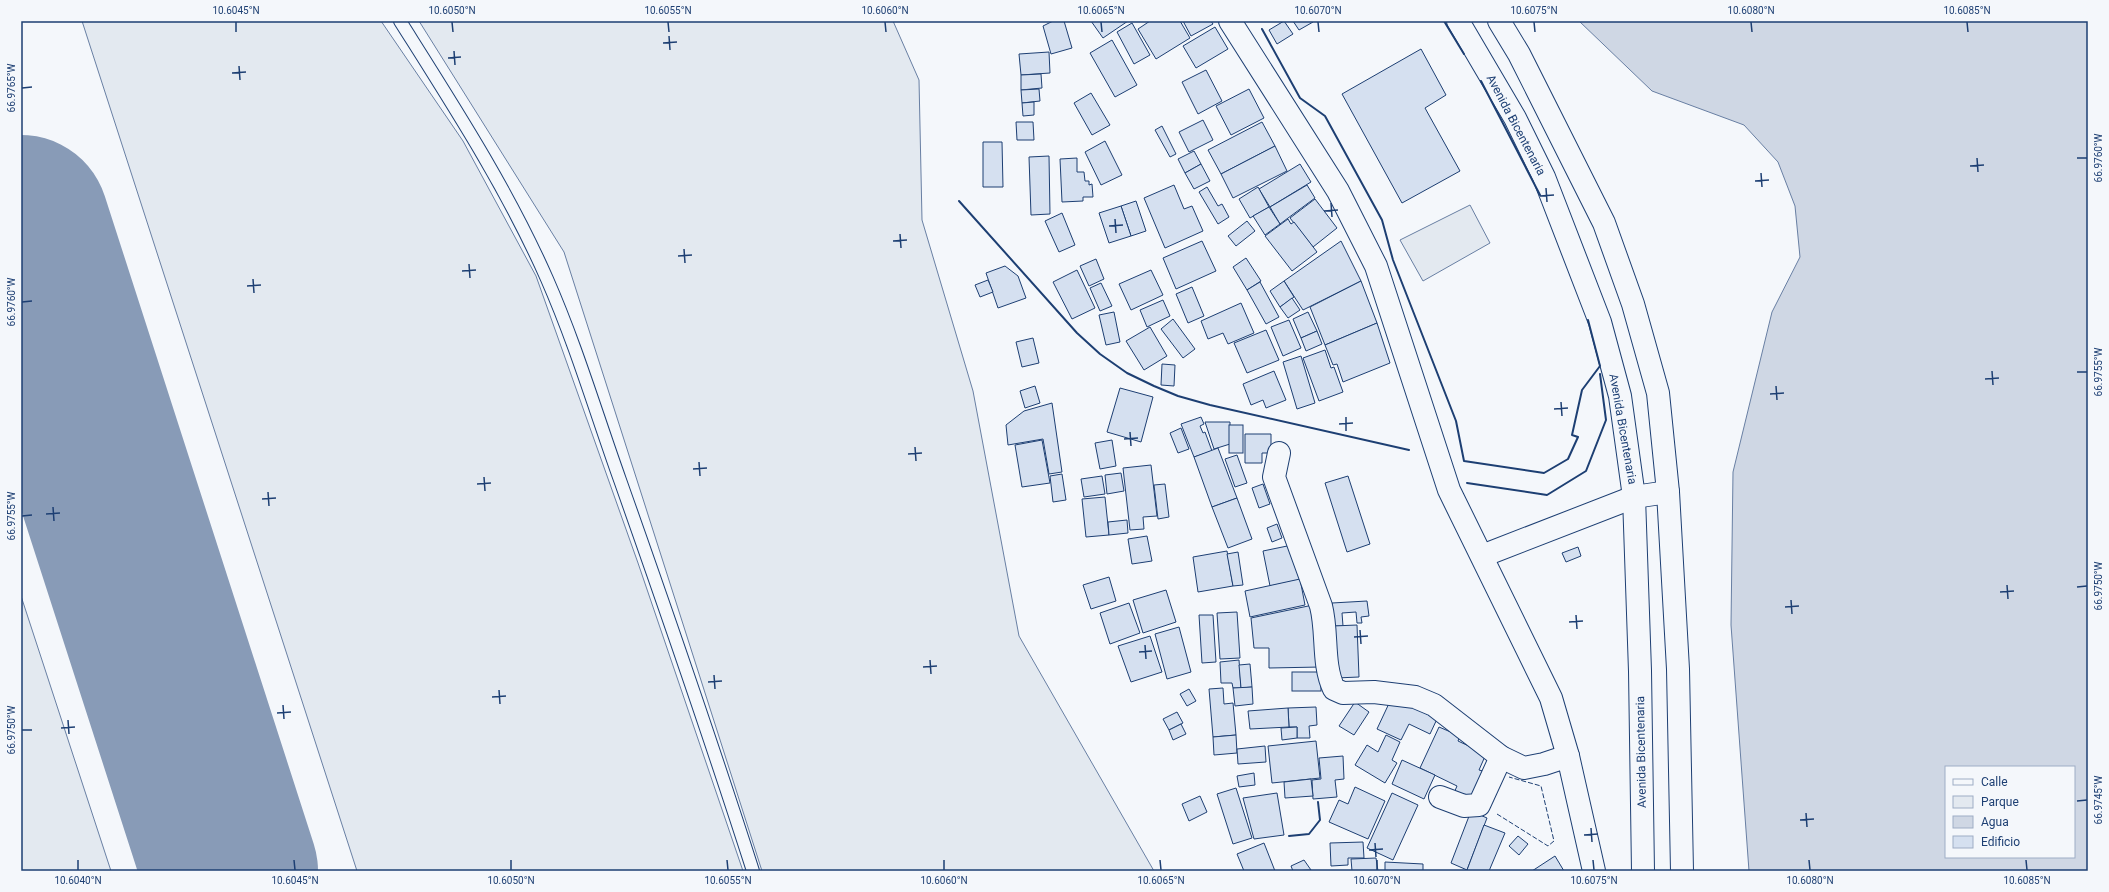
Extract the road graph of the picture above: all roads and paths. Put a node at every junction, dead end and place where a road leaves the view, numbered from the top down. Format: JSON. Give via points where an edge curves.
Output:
{"nodes":[{"id":1,"x":400,"y":21,"type":"edge"},
{"id":2,"x":1230,"y":21,"type":"edge"},
{"id":3,"x":1458,"y":21,"type":"edge"},
{"id":4,"x":1499,"y":21,"type":"edge"},
{"id":5,"x":1279,"y":453,"type":"dead end"},
{"id":6,"x":1668,"y":492,"type":"junction"},
{"id":7,"x":1634,"y":497,"type":"junction"},
{"id":8,"x":1482,"y":556,"type":"junction"},
{"id":9,"x":1568,"y":756,"type":"junction"},
{"id":10,"x":1501,"y":757,"type":"junction"},
{"id":11,"x":1440,"y":796,"type":"dead end"},
{"id":12,"x":752,"y":871,"type":"edge"},
{"id":13,"x":1594,"y":871,"type":"edge"},
{"id":14,"x":1643,"y":871,"type":"edge"},
{"id":15,"x":1682,"y":871,"type":"edge"}],
"edges":[{"from":1,"to":12,"type":"lane","via":[[470,132],[509,202],[546,277],[575,346]]},
{"from":2,"to":8,"type":"street","via":[[1338,191],[1376,266],[1449,490]]},
{"from":3,"to":7,"type":"street","name":"Avenida Bicentenaria","via":[[1515,118],[1544,177],[1579,264],[1600,322],[1620,396]]},
{"from":4,"to":6,"type":"street","via":[[1519,54],[1604,223],[1633,304],[1658,393]]},
{"from":5,"to":10,"type":"street","via":[[1274,477],[1321,606],[1325,622],[1329,679],[1334,689],[1343,693],[1374,692],[1415,697],[1434,705]]},
{"from":6,"to":7,"type":"street"},
{"from":6,"to":15,"type":"street","via":[[1678,669]]},
{"from":7,"to":8,"type":"street"},
{"from":7,"to":14,"type":"street","name":"Avenida Bicentenaria"},
{"from":8,"to":9,"type":"street","via":[[1550,698]]},
{"from":9,"to":10,"type":"street","via":[[1524,768]]},
{"from":9,"to":13,"type":"street"},
{"from":10,"to":11,"type":"street","via":[[1479,804],[1464,806]]}]}
